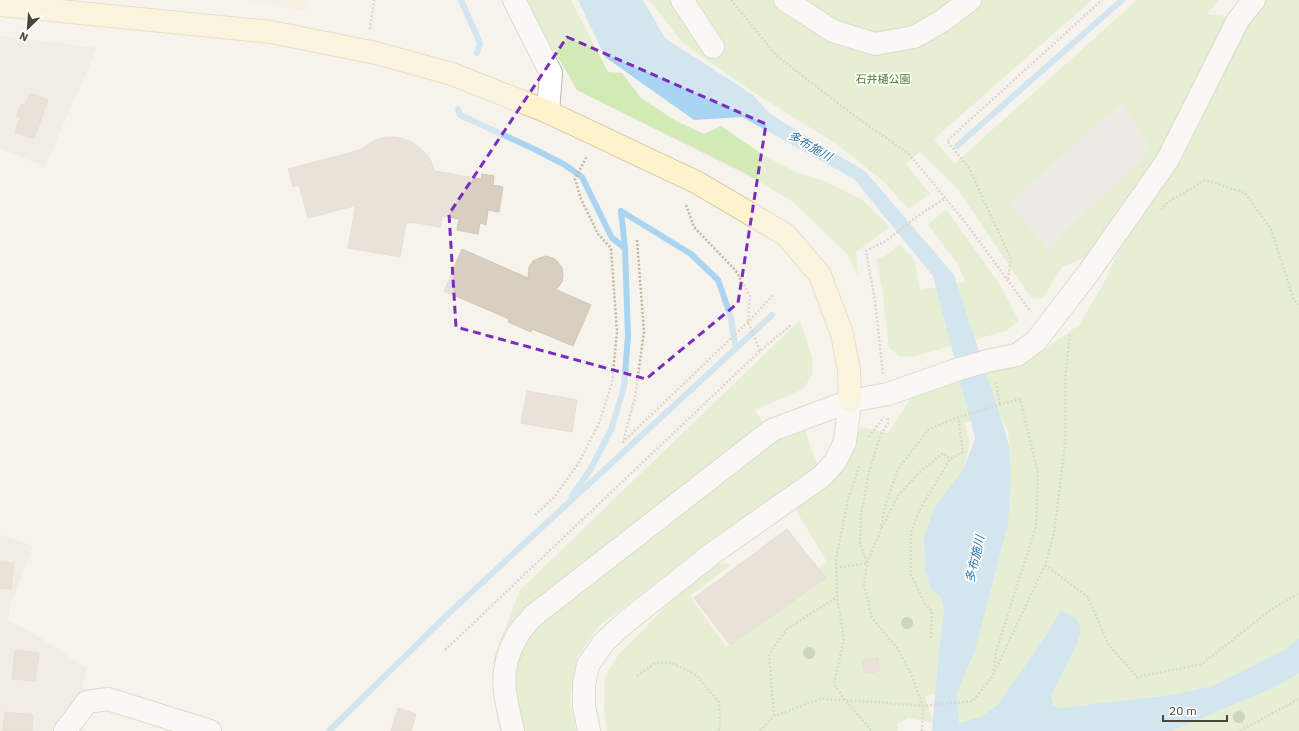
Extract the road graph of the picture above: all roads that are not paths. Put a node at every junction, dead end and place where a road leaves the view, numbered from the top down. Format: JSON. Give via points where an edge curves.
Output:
{"nodes":[{"id":1,"x":514,"y":0,"type":"edge"},
{"id":2,"x":682,"y":0,"type":"edge"},
{"id":3,"x":785,"y":0,"type":"edge"},
{"id":4,"x":970,"y":0,"type":"edge"},
{"id":5,"x":1254,"y":0,"type":"edge"},
{"id":6,"x":9,"y":4,"type":"edge"},
{"id":7,"x":713,"y":47,"type":"dead end"},
{"id":8,"x":548,"y":112,"type":"junction"},
{"id":9,"x":850,"y":401,"type":"junction"},
{"id":10,"x":65,"y":731,"type":"edge"},
{"id":11,"x":210,"y":731,"type":"edge"},
{"id":12,"x":513,"y":731,"type":"edge"},
{"id":13,"x":589,"y":731,"type":"edge"}],
"edges":[{"from":1,"to":8,"type":"street","via":[[551,73]]},
{"from":2,"to":7,"type":"street"},
{"from":3,"to":4,"type":"street","via":[[833,31],[875,44],[914,37],[942,21]]},
{"from":5,"to":9,"type":"street","via":[[1238,20],[1167,161],[1089,272],[1036,341],[1017,355],[959,369],[888,394]]},
{"from":6,"to":8,"type":"street","via":[[271,32],[367,51],[452,74]]},
{"from":8,"to":9,"type":"street","via":[[698,184],[786,235],[820,275],[842,334],[849,370]]},
{"from":9,"to":12,"type":"street","via":[[772,430],[533,616],[516,637],[505,662],[504,689]]},
{"from":9,"to":13,"type":"street","via":[[845,442],[835,462],[821,477],[713,553],[604,642],[588,665],[584,684],[584,706]]},
{"from":10,"to":11,"type":"street","via":[[87,702],[108,698]]}]}
